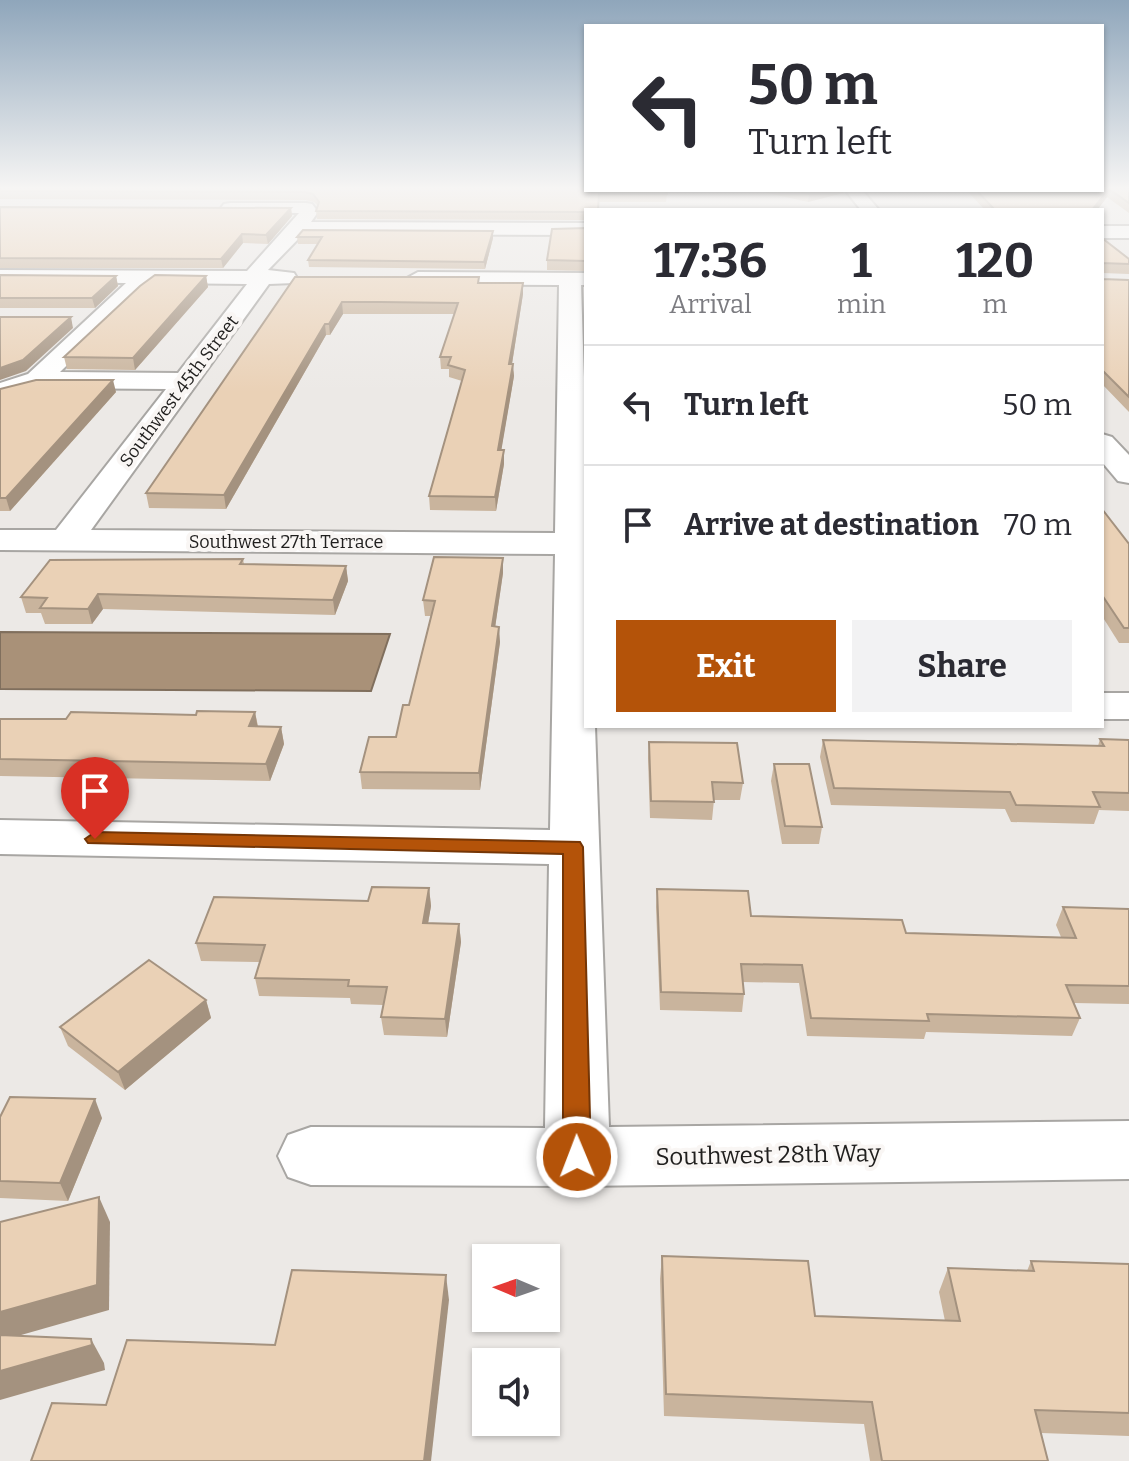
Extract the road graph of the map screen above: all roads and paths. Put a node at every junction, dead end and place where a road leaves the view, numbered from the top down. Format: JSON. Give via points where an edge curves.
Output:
{"nodes":[{"id":1,"x":270,"y":255,"type":"edge"},
{"id":2,"x":0,"y":276,"type":"edge"},
{"id":3,"x":151,"y":277,"type":"junction"},
{"id":4,"x":263,"y":278,"type":"junction"},
{"id":5,"x":309,"y":278,"type":"edge"},
{"id":6,"x":401,"y":278,"type":"edge"},
{"id":7,"x":578,"y":279,"type":"edge"},
{"id":8,"x":72,"y":318,"type":"edge"},
{"id":9,"x":101,"y":318,"type":"junction"},
{"id":10,"x":186,"y":381,"type":"junction"},
{"id":11,"x":20,"y":391,"type":"edge"},
{"id":12,"x":0,"y":423,"type":"edge"},
{"id":13,"x":1104,"y":445,"type":"edge"},
{"id":14,"x":1129,"y":474,"type":"edge"},
{"id":15,"x":579,"y":478,"type":"edge"},
{"id":16,"x":0,"y":540,"type":"edge"},
{"id":17,"x":66,"y":540,"type":"junction"},
{"id":18,"x":572,"y":544,"type":"junction"},
{"id":19,"x":580,"y":704,"type":"edge"},
{"id":20,"x":1104,"y":706,"type":"edge"},
{"id":21,"x":1129,"y":706,"type":"edge"},
{"id":22,"x":0,"y":837,"type":"edge"},
{"id":23,"x":573,"y":847,"type":"junction"},
{"id":24,"x":1129,"y":1150,"type":"edge"},
{"id":25,"x":311,"y":1156,"type":"dead end"},
{"id":26,"x":577,"y":1157,"type":"junction"}],
"edges":[{"from":1,"to":4,"type":"street","name":"Southwest 45th Street","via":[[257,270]]},
{"from":2,"to":3,"type":"street"},
{"from":3,"to":4,"type":"street"},
{"from":3,"to":9,"type":"street"},
{"from":4,"to":5,"type":"street"},
{"from":4,"to":10,"type":"street","name":"Southwest 45th Street"},
{"from":6,"to":7,"type":"street"},
{"from":7,"to":15,"type":"street"},
{"from":8,"to":9,"type":"street"},
{"from":9,"to":11,"type":"street"},
{"from":10,"to":11,"type":"street"},
{"from":10,"to":17,"type":"street","name":"Southwest 45th Street"},
{"from":11,"to":12,"type":"street"},
{"from":13,"to":14,"type":"street"},
{"from":15,"to":18,"type":"street"},
{"from":16,"to":17,"type":"street","name":"Southwest 27th Terrace"},
{"from":17,"to":18,"type":"street","name":"Southwest 27th Terrace"},
{"from":18,"to":19,"type":"street"},
{"from":19,"to":23,"type":"street"},
{"from":20,"to":21,"type":"street"},
{"from":22,"to":23,"type":"street"},
{"from":23,"to":26,"type":"street"},
{"from":24,"to":26,"type":"street","name":"Southwest 28th Way"},
{"from":25,"to":26,"type":"street","name":"Southwest 28th Way"}]}
